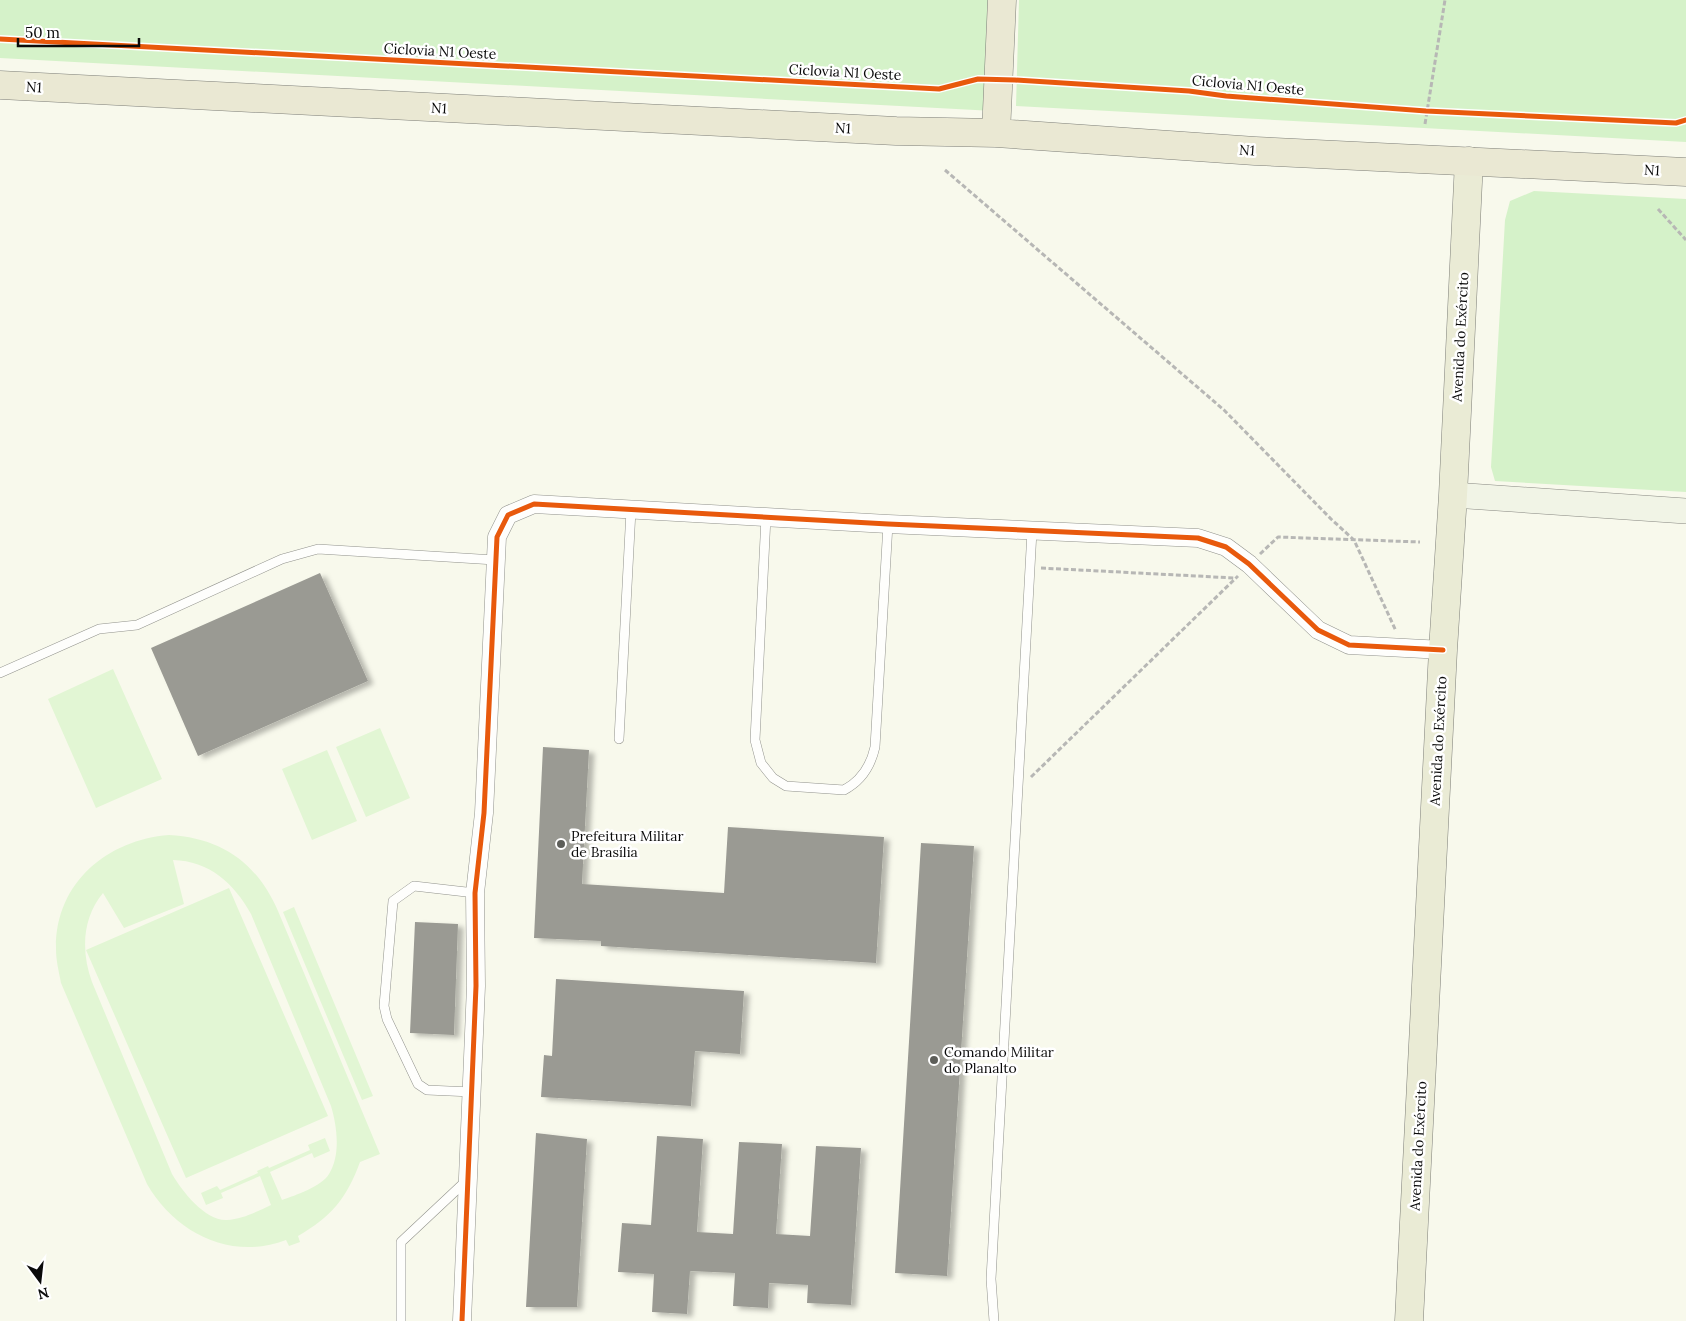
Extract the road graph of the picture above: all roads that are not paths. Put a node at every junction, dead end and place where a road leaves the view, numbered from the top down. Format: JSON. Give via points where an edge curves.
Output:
{"nodes":[{"id":1,"x":1002,"y":0,"type":"edge"},
{"id":2,"x":0,"y":85,"type":"edge"},
{"id":3,"x":996,"y":133,"type":"junction"},
{"id":4,"x":1469,"y":161,"type":"junction"},
{"id":5,"x":1686,"y":172,"type":"edge"},
{"id":6,"x":1453,"y":495,"type":"junction"},
{"id":7,"x":631,"y":510,"type":"junction"},
{"id":8,"x":1686,"y":511,"type":"edge"},
{"id":9,"x":766,"y":517,"type":"junction"},
{"id":10,"x":888,"y":524,"type":"junction"},
{"id":11,"x":1032,"y":531,"type":"junction"},
{"id":12,"x":495,"y":560,"type":"junction"},
{"id":13,"x":1443,"y":650,"type":"junction"},
{"id":14,"x":0,"y":673,"type":"edge"},
{"id":15,"x":619,"y":739,"type":"dead end"},
{"id":16,"x":475,"y":893,"type":"junction"},
{"id":17,"x":472,"y":1092,"type":"junction"},
{"id":18,"x":468,"y":1179,"type":"junction"},
{"id":19,"x":401,"y":1321,"type":"edge"},
{"id":20,"x":462,"y":1321,"type":"edge"},
{"id":21,"x":994,"y":1321,"type":"edge"},
{"id":22,"x":1409,"y":1321,"type":"edge"}],
"edges":[{"from":1,"to":3,"type":"highway"},
{"from":2,"to":3,"type":"highway","name":"N1","via":[[896,131]]},
{"from":3,"to":4,"type":"highway","name":"N1"},
{"from":4,"to":5,"type":"highway","name":"N1"},
{"from":4,"to":6,"type":"main road","name":"Avenida do Exército"},
{"from":6,"to":8,"type":"main road"},
{"from":6,"to":13,"type":"main road","name":"Avenida do Exército"},
{"from":7,"to":9,"type":"street"},
{"from":7,"to":12,"type":"street","via":[[534,504],[508,515],[497,537]]},
{"from":7,"to":15,"type":"lane"},
{"from":9,"to":10,"type":"street"},
{"from":9,"to":10,"type":"lane","via":[[755,740],[761,762],[773,778],[786,786],[844,790],[852,786],[872,762],[875,748]]},
{"from":10,"to":11,"type":"street"},
{"from":11,"to":13,"type":"street","via":[[1198,538],[1226,548],[1249,564],[1318,630],[1349,644]]},
{"from":11,"to":21,"type":"lane","via":[[991,1279]]},
{"from":12,"to":14,"type":"lane","via":[[318,549],[282,559],[137,625],[99,629]]},
{"from":12,"to":16,"type":"street","via":[[484,813]]},
{"from":13,"to":22,"type":"main road","name":"Avenida do Exército"},
{"from":16,"to":17,"type":"street"},
{"from":16,"to":17,"type":"lane","via":[[414,886],[393,901],[384,1006],[418,1084],[427,1090]]},
{"from":17,"to":18,"type":"street"},
{"from":18,"to":19,"type":"lane","via":[[402,1242]]},
{"from":18,"to":20,"type":"street"}]}
